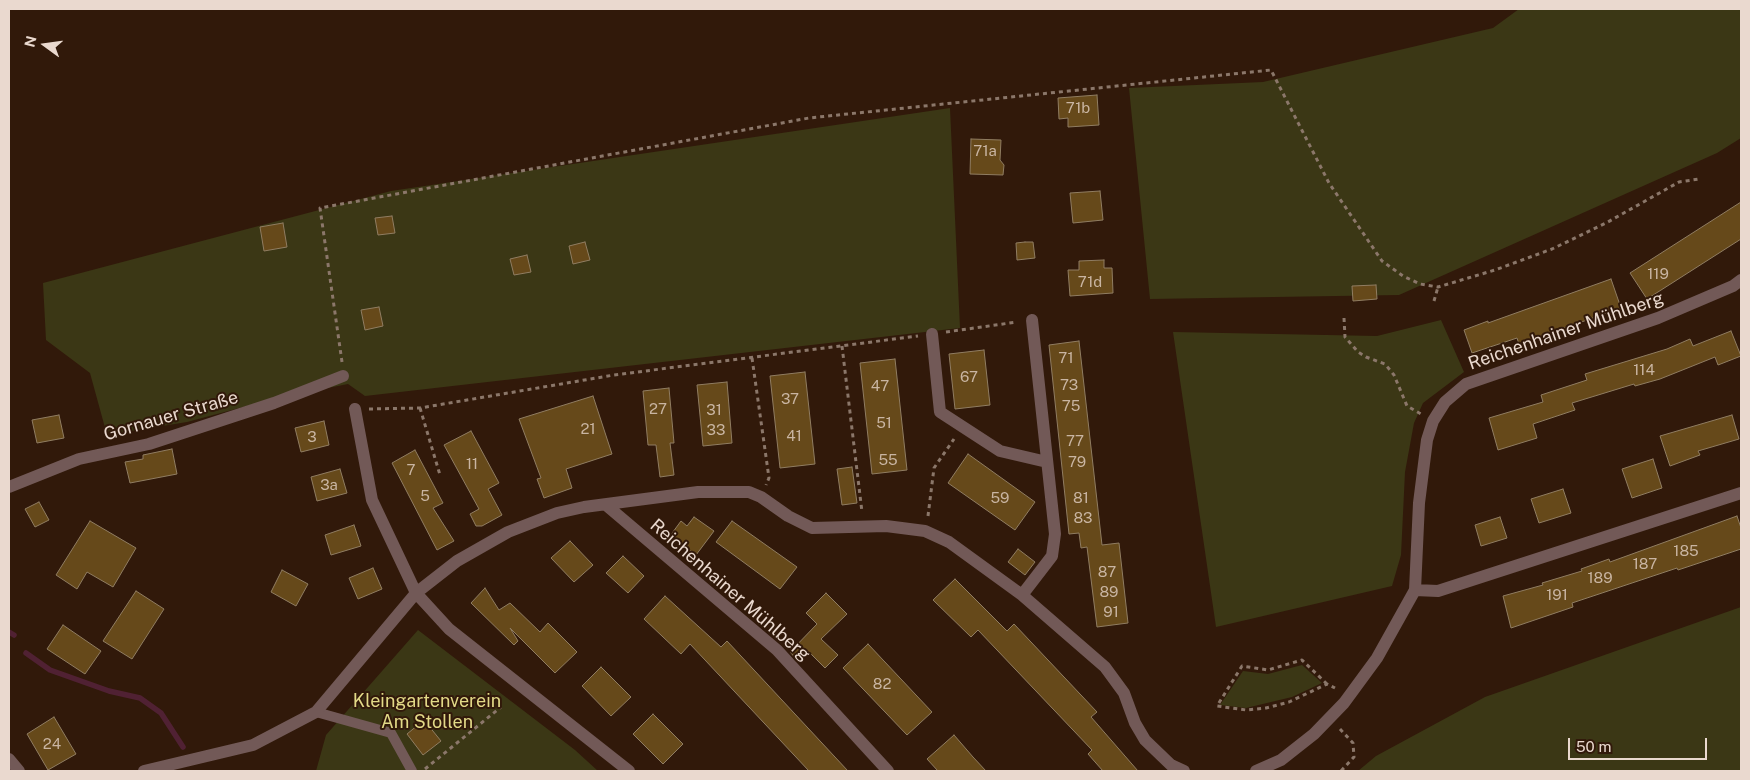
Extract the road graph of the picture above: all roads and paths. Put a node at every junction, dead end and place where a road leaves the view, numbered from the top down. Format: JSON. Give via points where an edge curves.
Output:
{"nodes":[{"id":1,"x":1699,"y":179,"type":"dead end"},
{"id":2,"x":1741,"y":280,"type":"edge"},
{"id":3,"x":1438,"y":287,"type":"junction"},
{"id":4,"x":1434,"y":301,"type":"dead end"},
{"id":5,"x":1344,"y":318,"type":"dead end"},
{"id":6,"x":1032,"y":320,"type":"joint"},
{"id":7,"x":932,"y":334,"type":"junction"},
{"id":8,"x":842,"y":346,"type":"junction"},
{"id":9,"x":752,"y":358,"type":"junction"},
{"id":10,"x":344,"y":376,"type":"joint"},
{"id":11,"x":420,"y":408,"type":"junction"},
{"id":12,"x":355,"y":409,"type":"joint"},
{"id":13,"x":1433,"y":421,"type":"junction"},
{"id":14,"x":962,"y":427,"type":"junction"},
{"id":15,"x":1047,"y":462,"type":"junction"},
{"id":16,"x":440,"y":475,"type":"dead end"},
{"id":17,"x":9,"y":487,"type":"edge"},
{"id":18,"x":1741,"y":492,"type":"edge"},
{"id":19,"x":762,"y":497,"type":"junction"},
{"id":20,"x":606,"y":505,"type":"junction"},
{"id":21,"x":864,"y":528,"type":"junction"},
{"id":22,"x":925,"y":531,"type":"junction"},
{"id":23,"x":1415,"y":590,"type":"junction"},
{"id":24,"x":416,"y":593,"type":"junction"},
{"id":25,"x":1022,"y":595,"type":"junction"},
{"id":26,"x":1327,"y":684,"type":"junction"},
{"id":27,"x":1335,"y":688,"type":"dead end"},
{"id":28,"x":501,"y":707,"type":"dead end"},
{"id":29,"x":316,"y":712,"type":"junction"},
{"id":30,"x":1330,"y":718,"type":"junction"},
{"id":31,"x":9,"y":759,"type":"edge"},
{"id":32,"x":19,"y":771,"type":"edge"},
{"id":33,"x":144,"y":771,"type":"edge"},
{"id":34,"x":412,"y":771,"type":"edge"},
{"id":35,"x":423,"y":771,"type":"edge"},
{"id":36,"x":630,"y":771,"type":"edge"},
{"id":37,"x":888,"y":771,"type":"edge"},
{"id":38,"x":1184,"y":771,"type":"edge"},
{"id":39,"x":1256,"y":771,"type":"edge"},
{"id":40,"x":1341,"y":771,"type":"edge"}],
"edges":[{"from":1,"to":3,"type":"path","via":[[1678,182],[1552,249]]},
{"from":2,"to":13,"type":"street","name":"Reichenhainer Mühlberg","via":[[1658,318],[1466,384],[1445,402]]},
{"from":3,"to":4,"type":"path"},
{"from":3,"to":10,"type":"path","via":[[1420,284],[1382,261],[1330,183],[1271,70],[809,118],[320,208]]},
{"from":5,"to":13,"type":"path","via":[[1345,337],[1358,352],[1385,364],[1394,375],[1407,406]]},
{"from":6,"to":7,"type":"path"},
{"from":6,"to":15,"type":"street"},
{"from":7,"to":8,"type":"path"},
{"from":7,"to":14,"type":"street","via":[[940,412]]},
{"from":8,"to":9,"type":"path"},
{"from":8,"to":21,"type":"path"},
{"from":9,"to":11,"type":"path","via":[[614,375]]},
{"from":9,"to":19,"type":"path","via":[[769,478]]},
{"from":10,"to":17,"type":"street","name":"Gornauer Straße","via":[[149,444],[79,459]]},
{"from":11,"to":12,"type":"path"},
{"from":11,"to":16,"type":"path"},
{"from":12,"to":24,"type":"street","via":[[372,500]]},
{"from":13,"to":23,"type":"street","name":"Reichenhainer Mühlberg","via":[[1427,440],[1419,503]]},
{"from":14,"to":15,"type":"street","via":[[1000,451]]},
{"from":14,"to":22,"type":"path","via":[[934,468]]},
{"from":15,"to":25,"type":"street","via":[[1055,534],[1052,556]]},
{"from":18,"to":23,"type":"street","via":[[1438,591]]},
{"from":19,"to":20,"type":"street","name":"Reichenhainer Mühlberg","via":[[749,492],[698,492]]},
{"from":19,"to":21,"type":"street","name":"Reichenhainer Mühlberg","via":[[812,528]]},
{"from":20,"to":24,"type":"street","name":"Reichenhainer Mühlberg","via":[[557,513],[508,532],[456,561]]},
{"from":20,"to":37,"type":"street","name":"Reichenhainer Mühlberg","via":[[777,650]]},
{"from":21,"to":22,"type":"street","name":"Reichenhainer Mühlberg","via":[[886,526]]},
{"from":22,"to":25,"type":"street","name":"Reichenhainer Mühlberg","via":[[949,542]]},
{"from":23,"to":30,"type":"street","name":"Reichenhainer Mühlberg","via":[[1377,658]]},
{"from":24,"to":29,"type":"street","name":"Reichenhainer Mühlberg"},
{"from":24,"to":36,"type":"street","via":[[450,629]]},
{"from":25,"to":38,"type":"street","name":"Reichenhainer Mühlberg","via":[[1105,667],[1124,693],[1145,740],[1171,765]]},
{"from":26,"to":26,"type":"path","via":[[1266,708],[1246,710],[1216,706],[1242,666],[1268,670],[1302,660]]},
{"from":26,"to":27,"type":"path"},
{"from":28,"to":35,"type":"path"},
{"from":29,"to":33,"type":"street","name":"Reichenhainer Mühlberg","via":[[254,744]]},
{"from":29,"to":34,"type":"lane","via":[[391,733]]},
{"from":30,"to":39,"type":"street","name":"Reichenhainer Mühlberg","via":[[1281,760]]},
{"from":30,"to":40,"type":"path","via":[[1353,743],[1354,757]]},
{"from":31,"to":32,"type":"street"}]}
